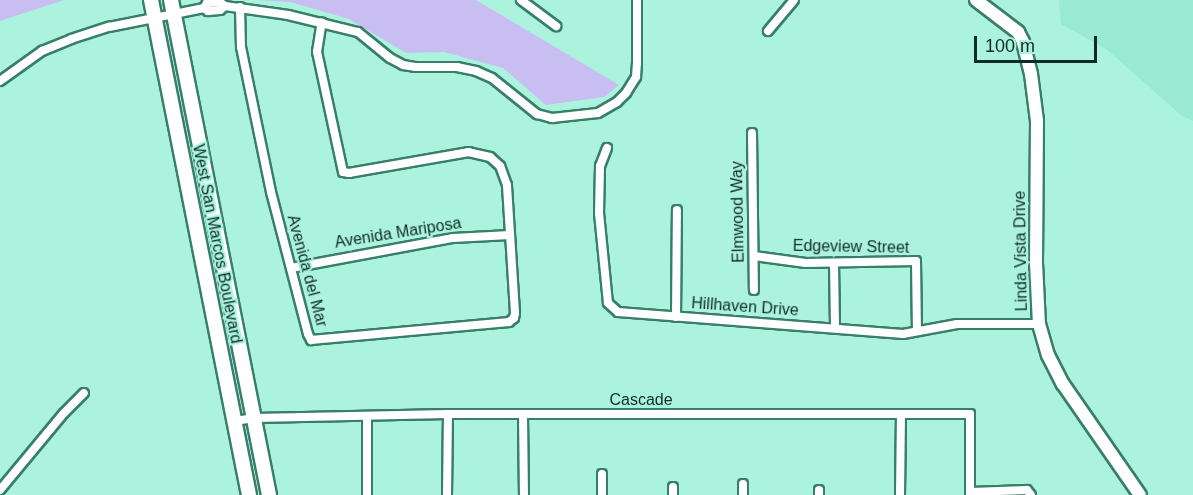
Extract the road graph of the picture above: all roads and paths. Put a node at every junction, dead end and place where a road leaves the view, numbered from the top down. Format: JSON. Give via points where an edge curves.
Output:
{"nodes":[{"id":1,"x":151,"y":0,"type":"edge"},
{"id":2,"x":171,"y":0,"type":"edge"},
{"id":3,"x":521,"y":0,"type":"edge"},
{"id":4,"x":637,"y":0,"type":"edge"},
{"id":5,"x":794,"y":0,"type":"edge"},
{"id":6,"x":976,"y":0,"type":"edge"},
{"id":7,"x":240,"y":7,"type":"junction"},
{"id":8,"x":174,"y":15,"type":"junction"},
{"id":9,"x":155,"y":19,"type":"junction"},
{"id":10,"x":322,"y":22,"type":"junction"},
{"id":11,"x":556,"y":26,"type":"dead end"},
{"id":12,"x":768,"y":31,"type":"dead end"},
{"id":13,"x":0,"y":81,"type":"edge"},
{"id":14,"x":752,"y":133,"type":"dead end"},
{"id":15,"x":607,"y":148,"type":"dead end"},
{"id":16,"x":677,"y":210,"type":"dead end"},
{"id":17,"x":510,"y":235,"type":"junction"},
{"id":18,"x":754,"y":256,"type":"junction"},
{"id":19,"x":834,"y":264,"type":"junction"},
{"id":20,"x":291,"y":268,"type":"junction"},
{"id":21,"x":754,"y":290,"type":"dead end"},
{"id":22,"x":676,"y":317,"type":"junction"},
{"id":23,"x":1039,"y":324,"type":"junction"},
{"id":24,"x":835,"y":327,"type":"junction"},
{"id":25,"x":917,"y":331,"type":"junction"},
{"id":26,"x":84,"y":393,"type":"dead end"},
{"id":27,"x":448,"y":414,"type":"junction"},
{"id":28,"x":523,"y":415,"type":"junction"},
{"id":29,"x":901,"y":415,"type":"junction"},
{"id":30,"x":367,"y":417,"type":"junction"},
{"id":31,"x":255,"y":418,"type":"junction"},
{"id":32,"x":235,"y":422,"type":"junction"},
{"id":33,"x":602,"y":474,"type":"dead end"},
{"id":34,"x":743,"y":484,"type":"dead end"},
{"id":35,"x":0,"y":490,"type":"edge"},
{"id":36,"x":970,"y":493,"type":"edge"},
{"id":37,"x":249,"y":495,"type":"edge"},
{"id":38,"x":269,"y":495,"type":"edge"},
{"id":39,"x":367,"y":495,"type":"edge"},
{"id":40,"x":447,"y":495,"type":"edge"},
{"id":41,"x":524,"y":495,"type":"edge"},
{"id":42,"x":602,"y":495,"type":"edge"},
{"id":43,"x":743,"y":495,"type":"edge"},
{"id":44,"x":900,"y":495,"type":"edge"},
{"id":45,"x":1030,"y":495,"type":"edge"},
{"id":46,"x":1140,"y":495,"type":"edge"}],
"edges":[{"from":1,"to":9,"type":"main road","name":"West San Marcos Boulevard"},
{"from":2,"to":8,"type":"main road","name":"West San Marcos Boulevard"},
{"from":3,"to":11,"type":"street"},
{"from":4,"to":10,"type":"street","via":[[636,77],[626,93],[598,113],[552,118],[537,114],[484,75],[457,67],[403,65],[358,32]]},
{"from":5,"to":12,"type":"street"},
{"from":6,"to":23,"type":"street","name":"Linda Vista Drive","via":[[1018,32],[1031,74],[1037,121]]},
{"from":7,"to":8,"type":"street","via":[[204,8]]},
{"from":7,"to":10,"type":"street"},
{"from":7,"to":20,"type":"street","name":"Avenida del Mar","via":[[241,46]]},
{"from":8,"to":9,"type":"street"},
{"from":8,"to":31,"type":"main road","name":"West San Marcos Boulevard"},
{"from":9,"to":13,"type":"street","via":[[71,39],[42,51]]},
{"from":9,"to":32,"type":"main road","name":"West San Marcos Boulevard"},
{"from":10,"to":17,"type":"street","via":[[317,52],[343,172],[469,152],[490,157],[504,174]]},
{"from":14,"to":18,"type":"street","name":"Elmwood Way"},
{"from":15,"to":22,"type":"street","name":"Hillhaven Drive","via":[[600,166],[599,213],[608,303],[618,312]]},
{"from":16,"to":22,"type":"street"},
{"from":17,"to":20,"type":"street","name":"Avenida Mariposa","via":[[453,238]]},
{"from":17,"to":20,"type":"street","name":"Avenida del Mar","via":[[514,318],[509,322],[316,341],[308,334]]},
{"from":18,"to":19,"type":"street","name":"Edgeview Street"},
{"from":18,"to":21,"type":"street","name":"Elmwood Way"},
{"from":19,"to":24,"type":"street"},
{"from":19,"to":25,"type":"street","name":"Edgeview Street","via":[[915,261]]},
{"from":22,"to":24,"type":"street","name":"Hillhaven Drive"},
{"from":23,"to":25,"type":"street","name":"Hillhaven Drive","via":[[957,324]]},
{"from":23,"to":46,"type":"street","name":"Linda Vista Drive","via":[[1063,384]]},
{"from":24,"to":25,"type":"street","name":"Hillhaven Drive","via":[[903,334]]},
{"from":26,"to":35,"type":"street"},
{"from":27,"to":28,"type":"street","name":"Cascade"},
{"from":27,"to":30,"type":"street","name":"Cascade"},
{"from":27,"to":40,"type":"street"},
{"from":28,"to":29,"type":"street","name":"Cascade"},
{"from":28,"to":41,"type":"street"},
{"from":29,"to":36,"type":"street","name":"Cascade","via":[[970,414]]},
{"from":29,"to":44,"type":"street"},
{"from":30,"to":31,"type":"street","name":"Cascade"},
{"from":30,"to":39,"type":"street"},
{"from":31,"to":32,"type":"street","name":"Cascade"},
{"from":31,"to":38,"type":"main road","name":"West San Marcos Boulevard"},
{"from":32,"to":37,"type":"main road","name":"West San Marcos Boulevard"},
{"from":33,"to":42,"type":"street"},
{"from":34,"to":43,"type":"street"},
{"from":36,"to":45,"type":"street","via":[[1027,490]]}]}
